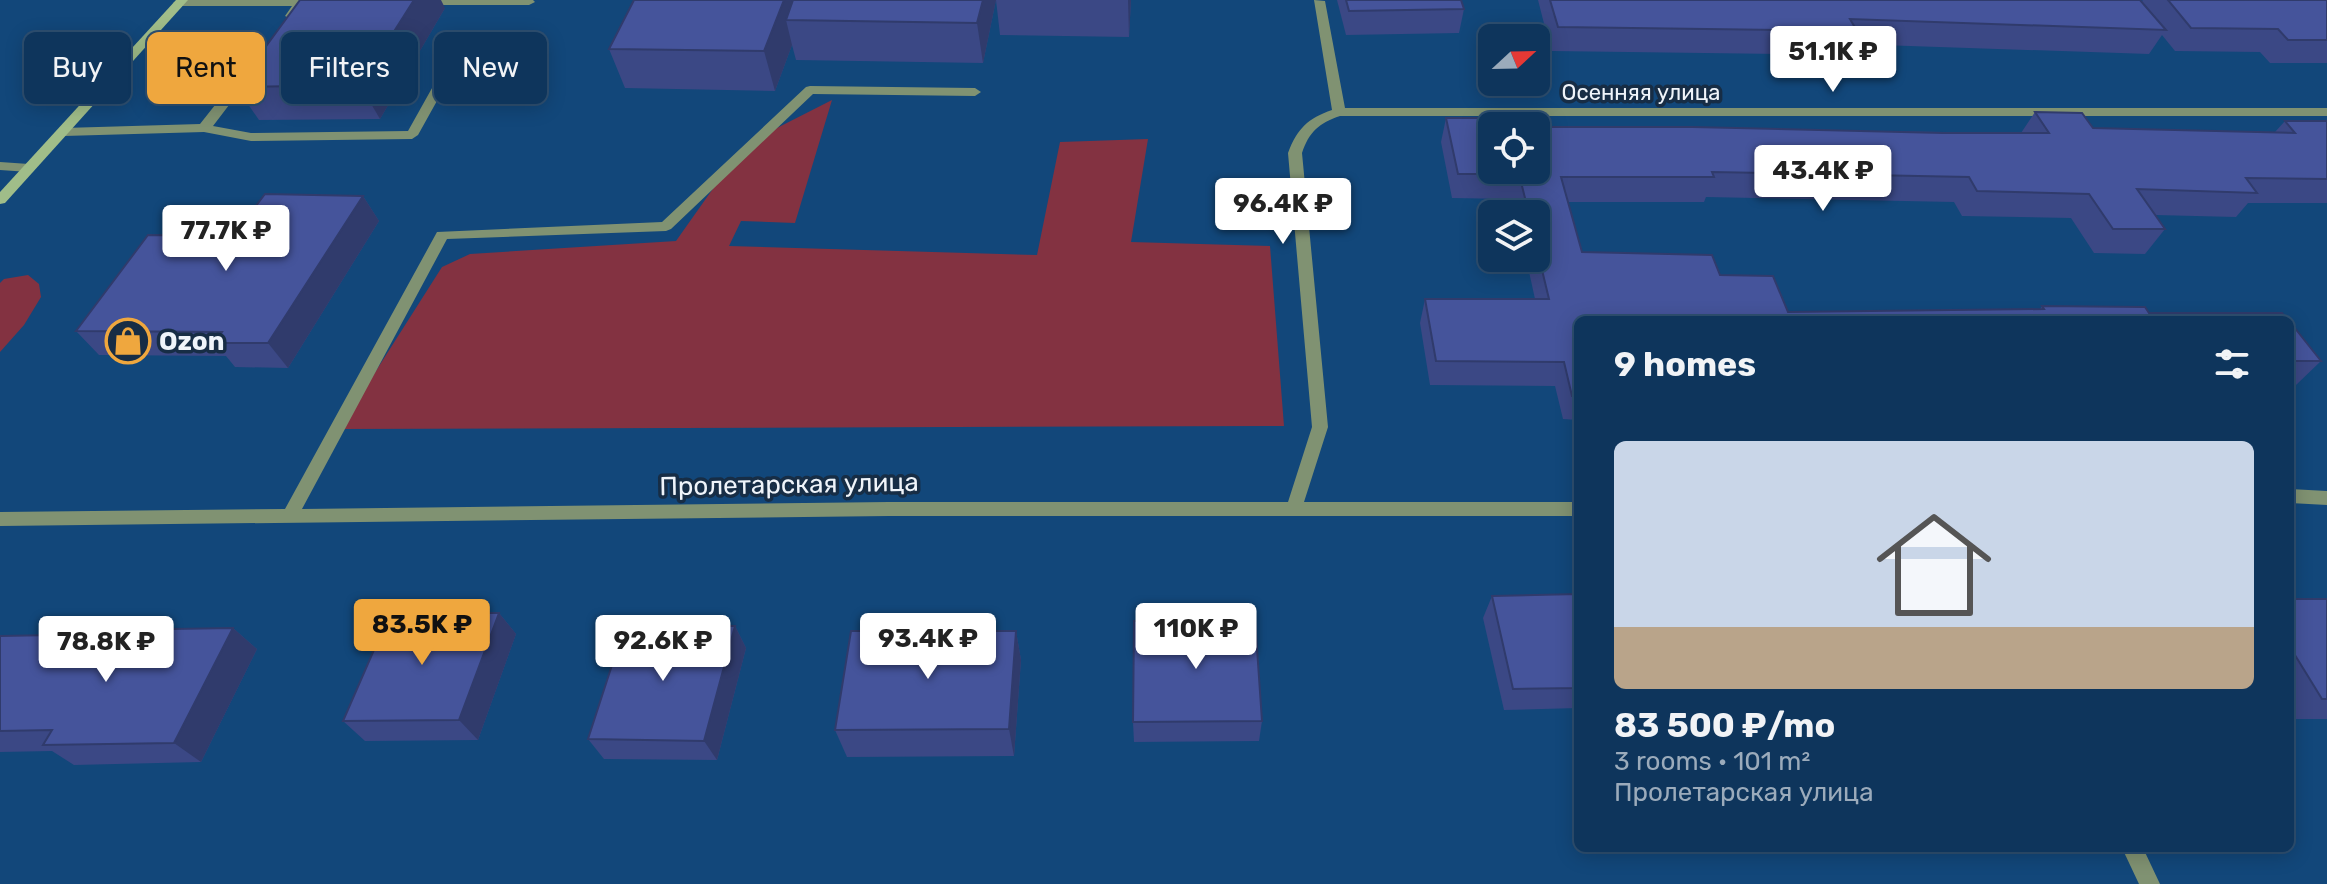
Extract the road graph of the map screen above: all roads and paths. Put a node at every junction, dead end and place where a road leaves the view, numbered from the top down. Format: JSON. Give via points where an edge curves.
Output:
{"nodes":[{"id":1,"x":181,"y":1,"type":"edge"},
{"id":2,"x":1319,"y":1,"type":"edge"},
{"id":3,"x":408,"y":2,"type":"edge"},
{"id":4,"x":529,"y":2,"type":"edge"},
{"id":5,"x":301,"y":3,"type":"junction"},
{"id":6,"x":317,"y":3,"type":"edge"},
{"id":7,"x":282,"y":28,"type":"edge"},
{"id":8,"x":272,"y":40,"type":"edge"},
{"id":9,"x":975,"y":92,"type":"dead end"},
{"id":10,"x":434,"y":95,"type":"edge"},
{"id":11,"x":1339,"y":112,"type":"junction"},
{"id":12,"x":2327,"y":112,"type":"edge"},
{"id":13,"x":204,"y":128,"type":"junction"},
{"id":14,"x":64,"y":132,"type":"junction"},
{"id":15,"x":0,"y":166,"type":"edge"},
{"id":16,"x":29,"y":168,"type":"junction"},
{"id":17,"x":0,"y":200,"type":"edge"},
{"id":18,"x":2294,"y":496,"type":"edge"},
{"id":19,"x":2327,"y":498,"type":"edge"},
{"id":20,"x":1294,"y":508,"type":"junction"},
{"id":21,"x":1574,"y":509,"type":"edge"},
{"id":22,"x":290,"y":515,"type":"junction"},
{"id":23,"x":0,"y":519,"type":"edge"},
{"id":24,"x":2134,"y":852,"type":"edge"},
{"id":25,"x":2150,"y":884,"type":"edge"}],
"edges":[{"from":1,"to":5,"type":"street"},
{"from":1,"to":14,"type":"main road"},
{"from":2,"to":11,"type":"street"},
{"from":3,"to":4,"type":"street"},
{"from":5,"to":6,"type":"street"},
{"from":5,"to":7,"type":"street"},
{"from":8,"to":13,"type":"street"},
{"from":9,"to":22,"type":"street","via":[[810,90],[666,226],[442,235]]},
{"from":10,"to":13,"type":"street","via":[[412,135],[251,137]]},
{"from":11,"to":12,"type":"street","name":"Осенняя улица"},
{"from":11,"to":20,"type":"street","via":[[1317,119],[1302,133],[1295,153],[1320,427]]},
{"from":13,"to":14,"type":"street"},
{"from":14,"to":16,"type":"main road"},
{"from":15,"to":16,"type":"street"},
{"from":16,"to":17,"type":"main road"},
{"from":18,"to":19,"type":"street"},
{"from":20,"to":21,"type":"street","name":"Пролетарская улица"},
{"from":20,"to":22,"type":"street","name":"Пролетарская улица"},
{"from":22,"to":23,"type":"street","name":"Пролетарская улица"},
{"from":24,"to":25,"type":"street"}]}
